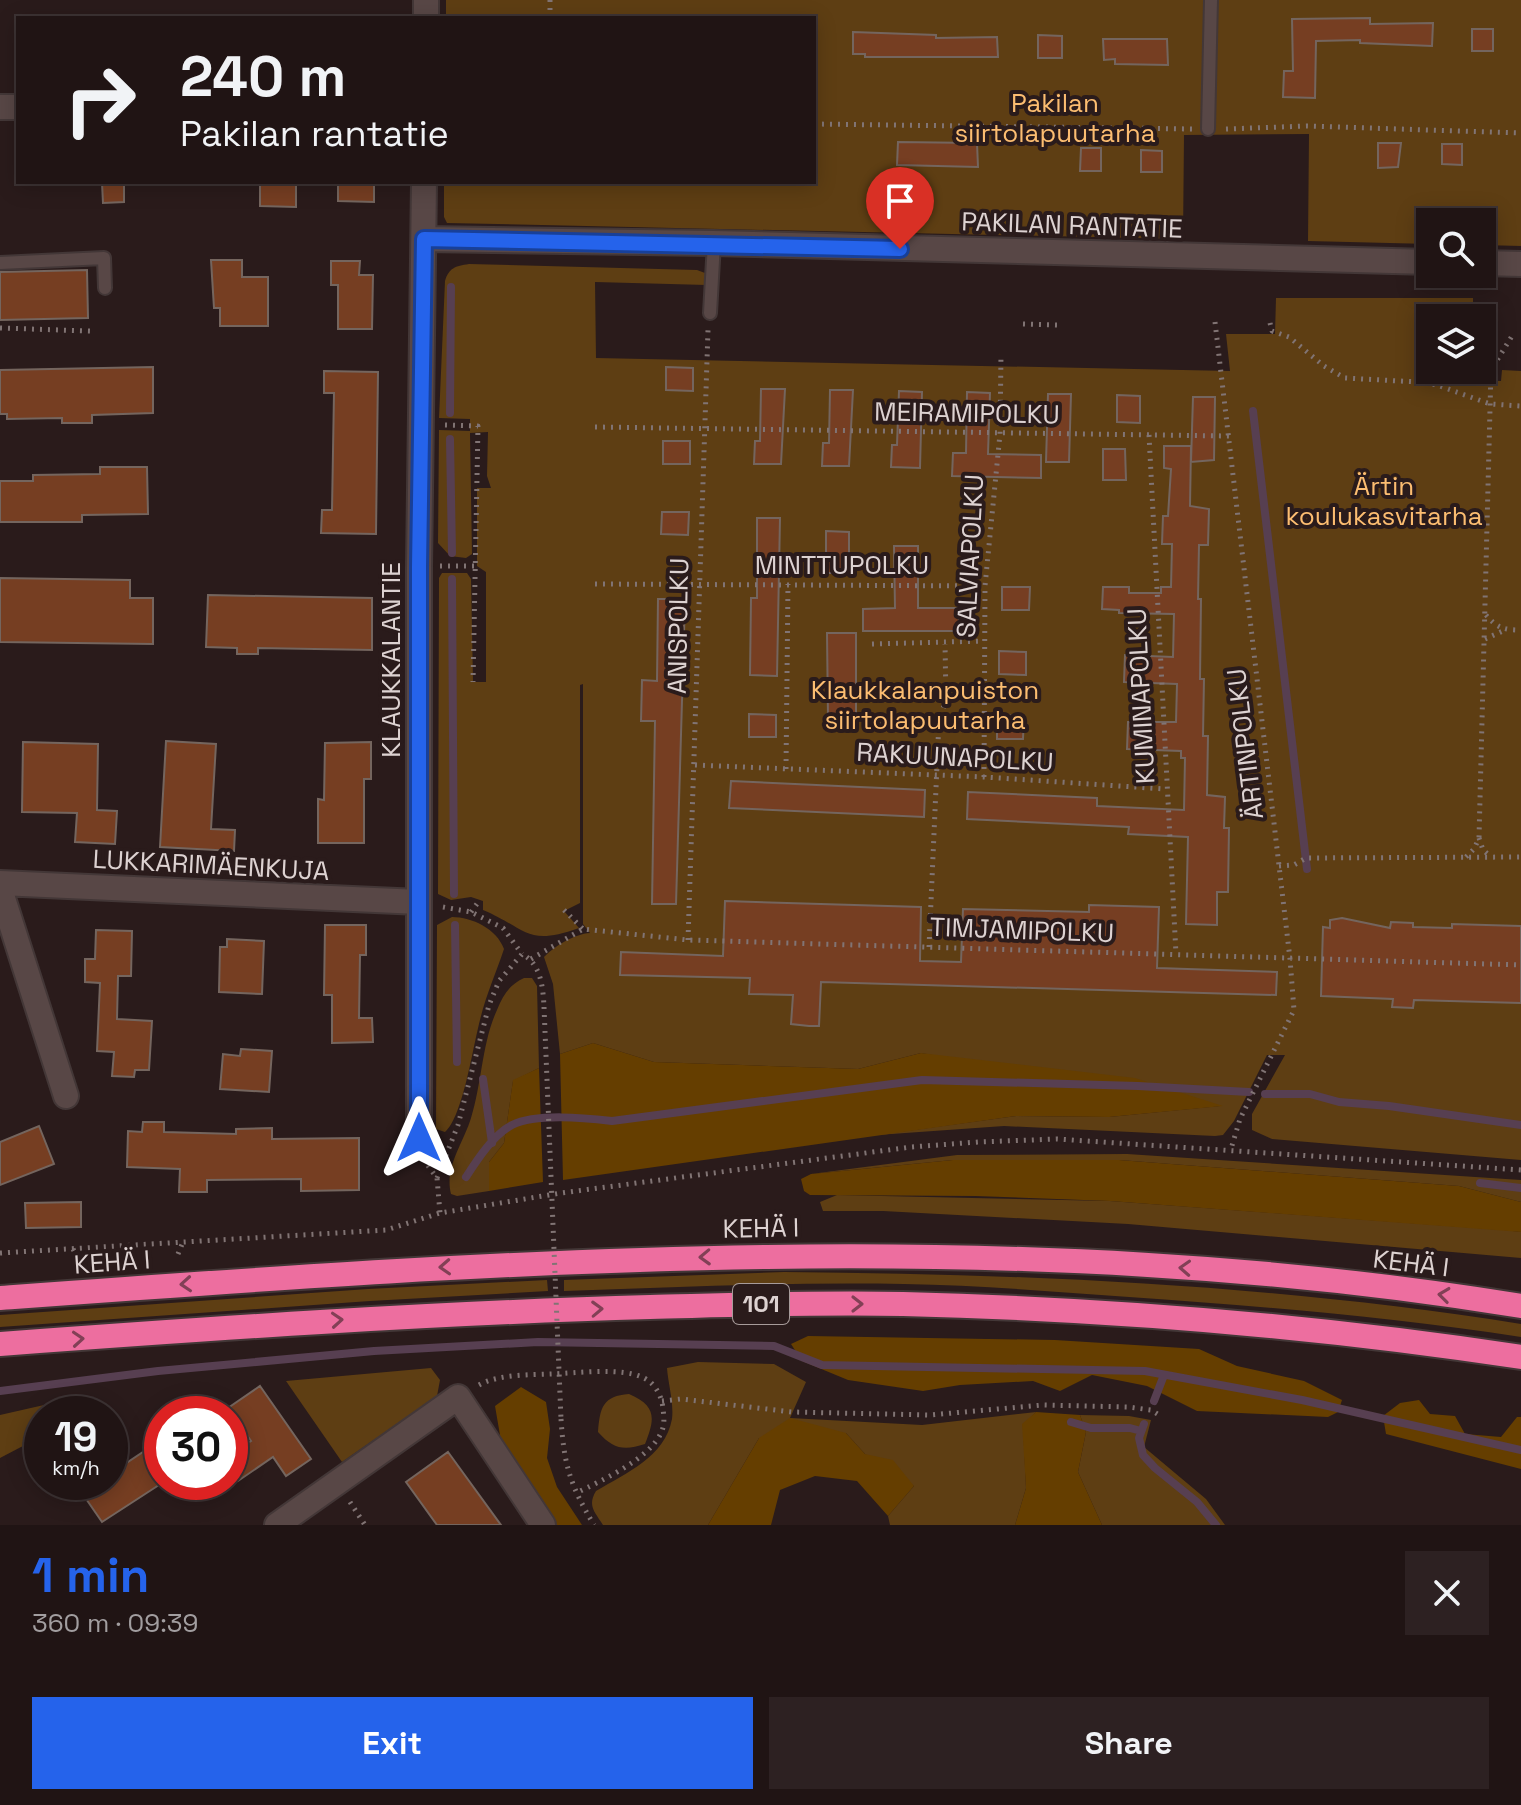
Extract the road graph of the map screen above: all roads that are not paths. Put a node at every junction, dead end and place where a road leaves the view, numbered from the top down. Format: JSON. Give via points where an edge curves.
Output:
{"nodes":[{"id":1,"x":1211,"y":0,"type":"edge"},
{"id":2,"x":1208,"y":129,"type":"road end"},
{"id":3,"x":424,"y":184,"type":"edge"},
{"id":4,"x":424,"y":239,"type":"junction"},
{"id":5,"x":714,"y":243,"type":"junction"},
{"id":6,"x":1416,"y":262,"type":"edge"},
{"id":7,"x":0,"y":263,"type":"edge"},
{"id":8,"x":1496,"y":263,"type":"edge"},
{"id":9,"x":1521,"y":264,"type":"edge"},
{"id":10,"x":105,"y":288,"type":"dead end"},
{"id":11,"x":710,"y":313,"type":"road end"},
{"id":12,"x":0,"y":886,"type":"edge"},
{"id":13,"x":419,"y":902,"type":"junction"},
{"id":14,"x":66,"y":1096,"type":"dead end"},
{"id":15,"x":419,"y":1138,"type":"road end"},
{"id":16,"x":0,"y":1298,"type":"edge"},
{"id":17,"x":1521,"y":1306,"type":"edge"},
{"id":18,"x":0,"y":1344,"type":"edge"},
{"id":19,"x":1521,"y":1357,"type":"edge"},
{"id":20,"x":277,"y":1525,"type":"edge"},
{"id":21,"x":543,"y":1525,"type":"edge"}],
"edges":[{"from":1,"to":2,"type":"lane"},
{"from":3,"to":4,"type":"street","name":"KLAUKKALANTIE"},
{"from":4,"to":5,"type":"street","name":"PAKILAN RANTATIE"},
{"from":4,"to":13,"type":"street","name":"KLAUKKALANTIE"},
{"from":5,"to":6,"type":"street","name":"PAKILAN RANTATIE"},
{"from":5,"to":11,"type":"lane"},
{"from":7,"to":10,"type":"lane","via":[[104,258]]},
{"from":8,"to":9,"type":"street"},
{"from":12,"to":13,"type":"street","name":"LUKKARIMÄENKUJA"},
{"from":12,"to":14,"type":"street"},
{"from":13,"to":15,"type":"street","name":"KLAUKKALANTIE"},
{"from":17,"to":16,"type":"highway","name":"KEHÄ I","number":"101","one_way":true,"via":[[1257,1272],[891,1255],[537,1262]]},
{"from":18,"to":19,"type":"highway","number":"101","one_way":true,"via":[[536,1310],[902,1304],[1254,1325]]},
{"from":20,"to":21,"type":"street","via":[[458,1397]]}]}
